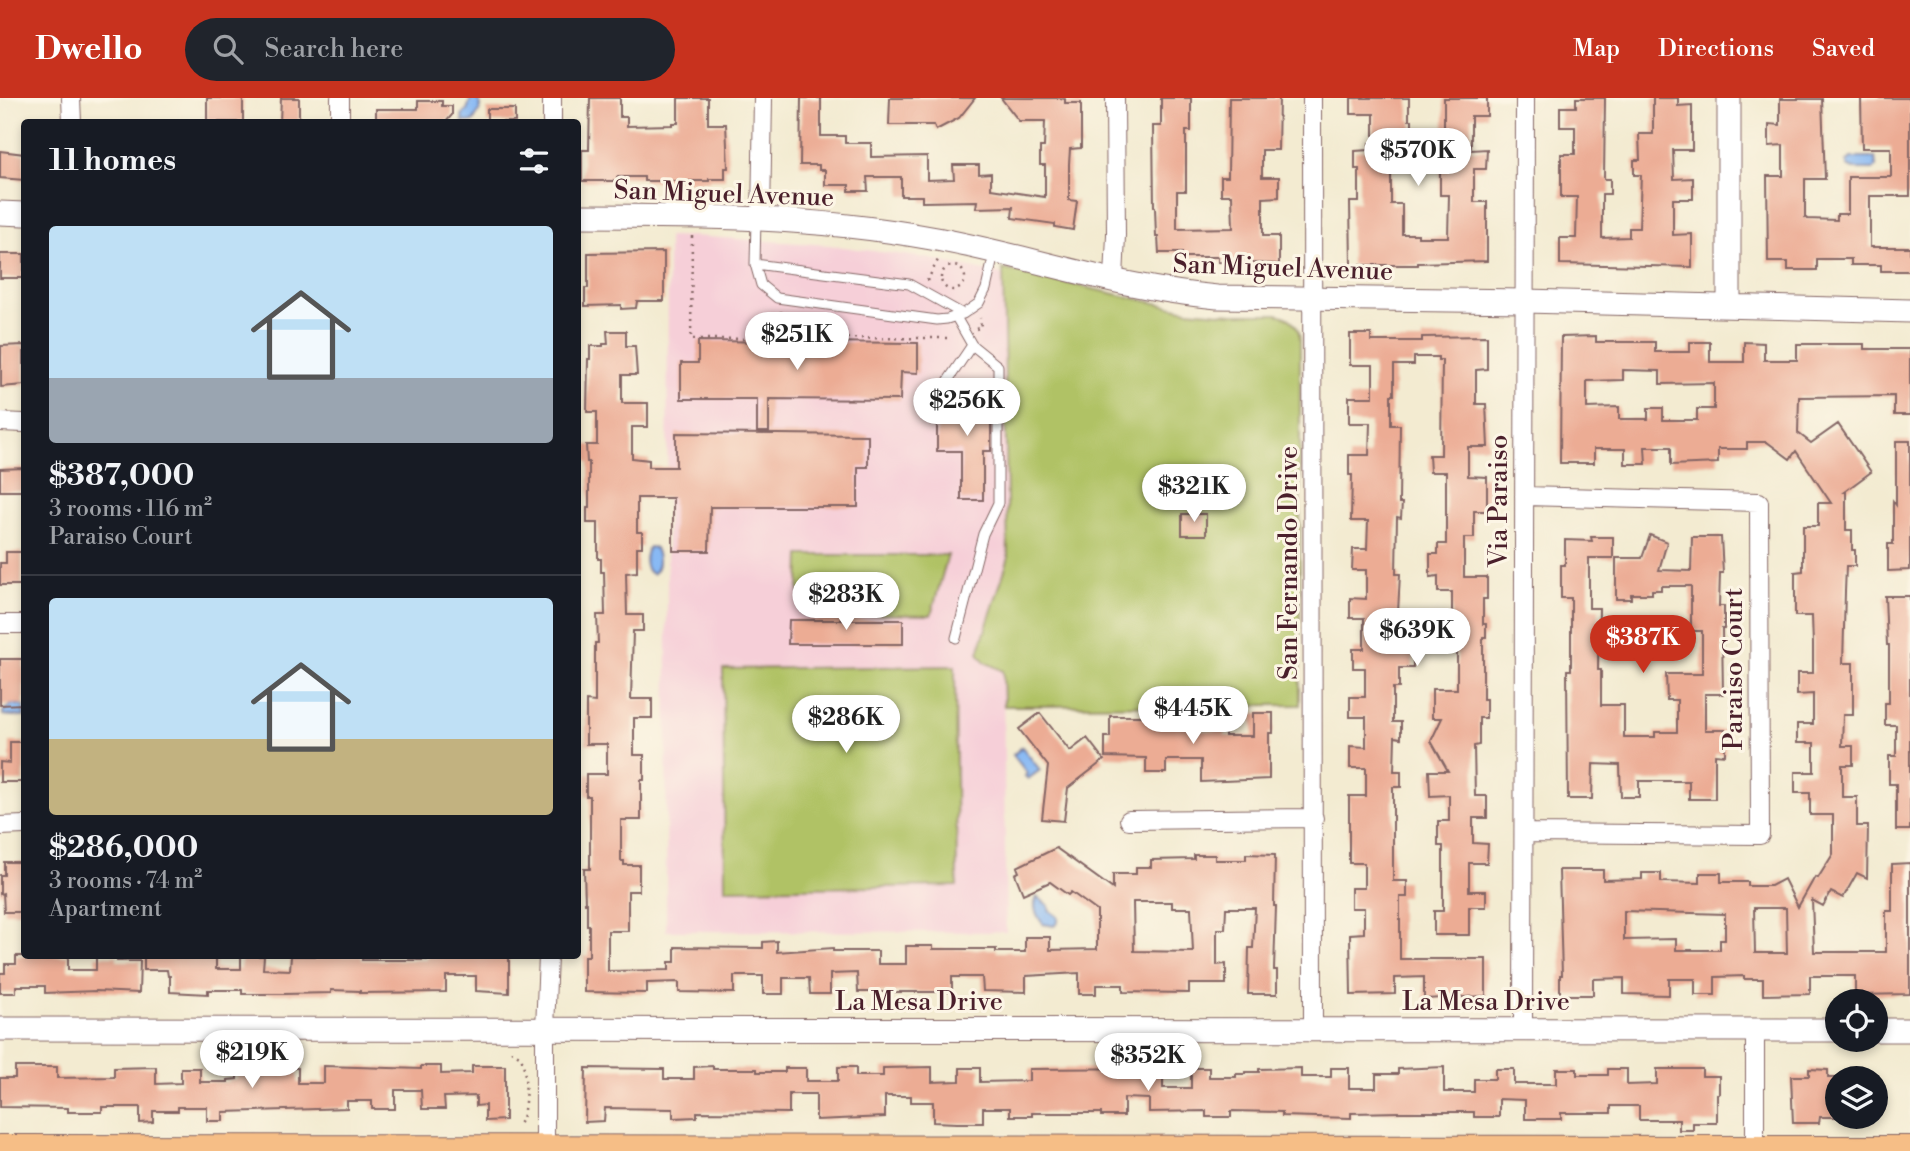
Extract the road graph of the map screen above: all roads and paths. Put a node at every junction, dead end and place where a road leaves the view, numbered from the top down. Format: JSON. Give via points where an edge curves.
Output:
{"nodes":[{"id":1,"x":71,"y":98,"type":"edge"},
{"id":2,"x":340,"y":98,"type":"edge"},
{"id":3,"x":552,"y":98,"type":"edge"},
{"id":4,"x":763,"y":98,"type":"edge"},
{"id":5,"x":1115,"y":98,"type":"edge"},
{"id":6,"x":1312,"y":98,"type":"edge"},
{"id":7,"x":1525,"y":98,"type":"edge"},
{"id":8,"x":1729,"y":98,"type":"edge"},
{"id":9,"x":72,"y":119,"type":"edge"},
{"id":10,"x":340,"y":119,"type":"edge"},
{"id":11,"x":552,"y":119,"type":"edge"},
{"id":12,"x":0,"y":213,"type":"edge"},
{"id":13,"x":21,"y":214,"type":"edge"},
{"id":14,"x":581,"y":216,"type":"edge"},
{"id":15,"x":759,"y":217,"type":"junction"},
{"id":16,"x":692,"y":236,"type":"dead end"},
{"id":17,"x":995,"y":251,"type":"junction"},
{"id":18,"x":938,"y":260,"type":"dead end"},
{"id":19,"x":755,"y":264,"type":"junction"},
{"id":20,"x":967,"y":266,"type":"dead end"},
{"id":21,"x":962,"y":270,"type":"junction"},
{"id":22,"x":933,"y":271,"type":"junction"},
{"id":23,"x":941,"y":274,"type":"junction"},
{"id":24,"x":1114,"y":279,"type":"junction"},
{"id":25,"x":926,"y":284,"type":"dead end"},
{"id":26,"x":1312,"y":298,"type":"junction"},
{"id":27,"x":1525,"y":301,"type":"junction"},
{"id":28,"x":1729,"y":305,"type":"junction"},
{"id":29,"x":780,"y":309,"type":"dead end"},
{"id":30,"x":1910,"y":311,"type":"edge"},
{"id":31,"x":960,"y":315,"type":"junction"},
{"id":32,"x":949,"y":338,"type":"dead end"},
{"id":33,"x":781,"y":339,"type":"junction"},
{"id":34,"x":972,"y":345,"type":"junction"},
{"id":35,"x":949,"y":379,"type":"dead end"},
{"id":36,"x":0,"y":422,"type":"edge"},
{"id":37,"x":21,"y":423,"type":"edge"},
{"id":38,"x":1524,"y":496,"type":"junction"},
{"id":39,"x":0,"y":624,"type":"edge"},
{"id":40,"x":21,"y":624,"type":"edge"},
{"id":41,"x":956,"y":638,"type":"dead end"},
{"id":42,"x":1314,"y":818,"type":"junction"},
{"id":43,"x":1129,"y":820,"type":"dead end"},
{"id":44,"x":21,"y":825,"type":"edge"},
{"id":45,"x":0,"y":826,"type":"edge"},
{"id":46,"x":1525,"y":833,"type":"junction"},
{"id":47,"x":548,"y":959,"type":"edge"},
{"id":48,"x":0,"y":1029,"type":"edge"},
{"id":49,"x":545,"y":1029,"type":"junction"},
{"id":50,"x":1313,"y":1029,"type":"junction"},
{"id":51,"x":1523,"y":1030,"type":"junction"},
{"id":52,"x":1755,"y":1030,"type":"junction"},
{"id":53,"x":1825,"y":1030,"type":"edge"},
{"id":54,"x":1888,"y":1030,"type":"edge"},
{"id":55,"x":1910,"y":1030,"type":"edge"},
{"id":56,"x":509,"y":1050,"type":"dead end"},
{"id":57,"x":518,"y":1125,"type":"dead end"},
{"id":58,"x":0,"y":1150,"type":"edge"},
{"id":59,"x":545,"y":1150,"type":"edge"},
{"id":60,"x":1755,"y":1151,"type":"edge"},
{"id":61,"x":1910,"y":1151,"type":"edge"}],
"edges":[{"from":1,"to":9,"type":"street"},
{"from":2,"to":10,"type":"street"},
{"from":3,"to":11,"type":"street"},
{"from":4,"to":15,"type":"street"},
{"from":5,"to":24,"type":"street"},
{"from":6,"to":26,"type":"street","name":"San Fernando Drive"},
{"from":7,"to":27,"type":"street","name":"Via Paraiso"},
{"from":8,"to":28,"type":"street"},
{"from":12,"to":13,"type":"street"},
{"from":14,"to":15,"type":"street","name":"San Miguel Avenue"},
{"from":15,"to":17,"type":"street","name":"San Miguel Avenue","via":[[893,231]]},
{"from":15,"to":19,"type":"lane"},
{"from":16,"to":33,"type":"path","via":[[691,338]]},
{"from":17,"to":24,"type":"street","name":"San Miguel Avenue"},
{"from":17,"to":31,"type":"lane","via":[[983,297]]},
{"from":18,"to":22,"type":"path"},
{"from":19,"to":31,"type":"lane","via":[[909,284]]},
{"from":19,"to":31,"type":"lane","via":[[761,285],[785,300],[937,320]]},
{"from":20,"to":21,"type":"path"},
{"from":21,"to":23,"type":"path","via":[[951,266]]},
{"from":21,"to":23,"type":"path","via":[[965,281],[953,291],[943,285]]},
{"from":22,"to":23,"type":"path"},
{"from":22,"to":25,"type":"path"},
{"from":24,"to":26,"type":"street","name":"San Miguel Avenue","via":[[1172,293]]},
{"from":26,"to":27,"type":"street","name":"San Miguel Avenue"},
{"from":26,"to":42,"type":"street","name":"San Fernando Drive"},
{"from":27,"to":28,"type":"street","name":"San Miguel Avenue"},
{"from":27,"to":38,"type":"street","name":"Via Paraiso"},
{"from":28,"to":30,"type":"street","name":"San Miguel Avenue"},
{"from":29,"to":33,"type":"path"},
{"from":31,"to":34,"type":"lane"},
{"from":32,"to":33,"type":"path"},
{"from":34,"to":35,"type":"lane"},
{"from":34,"to":41,"type":"lane","via":[[998,366],[998,503],[983,534]]},
{"from":36,"to":37,"type":"street"},
{"from":38,"to":46,"type":"street","name":"Via Paraiso"},
{"from":38,"to":46,"type":"street","name":"Paraiso Court","via":[[1759,502],[1760,793],[1760,835]]},
{"from":39,"to":40,"type":"street"},
{"from":42,"to":43,"type":"street"},
{"from":42,"to":50,"type":"street","name":"San Fernando Drive"},
{"from":44,"to":45,"type":"street"},
{"from":46,"to":51,"type":"street","name":"Via Paraiso"},
{"from":47,"to":49,"type":"street"},
{"from":48,"to":49,"type":"street","name":"La Mesa Drive"},
{"from":49,"to":50,"type":"street","name":"La Mesa Drive"},
{"from":49,"to":59,"type":"street"},
{"from":50,"to":51,"type":"street","name":"La Mesa Drive"},
{"from":51,"to":52,"type":"street","name":"La Mesa Drive"},
{"from":52,"to":53,"type":"street","name":"La Mesa Drive"},
{"from":52,"to":60,"type":"street"},
{"from":54,"to":55,"type":"street"},
{"from":56,"to":57,"type":"path","via":[[524,1062],[524,1116]]},
{"from":58,"to":59,"type":"highway"},
{"from":59,"to":60,"type":"highway"},
{"from":60,"to":61,"type":"highway"}]}
